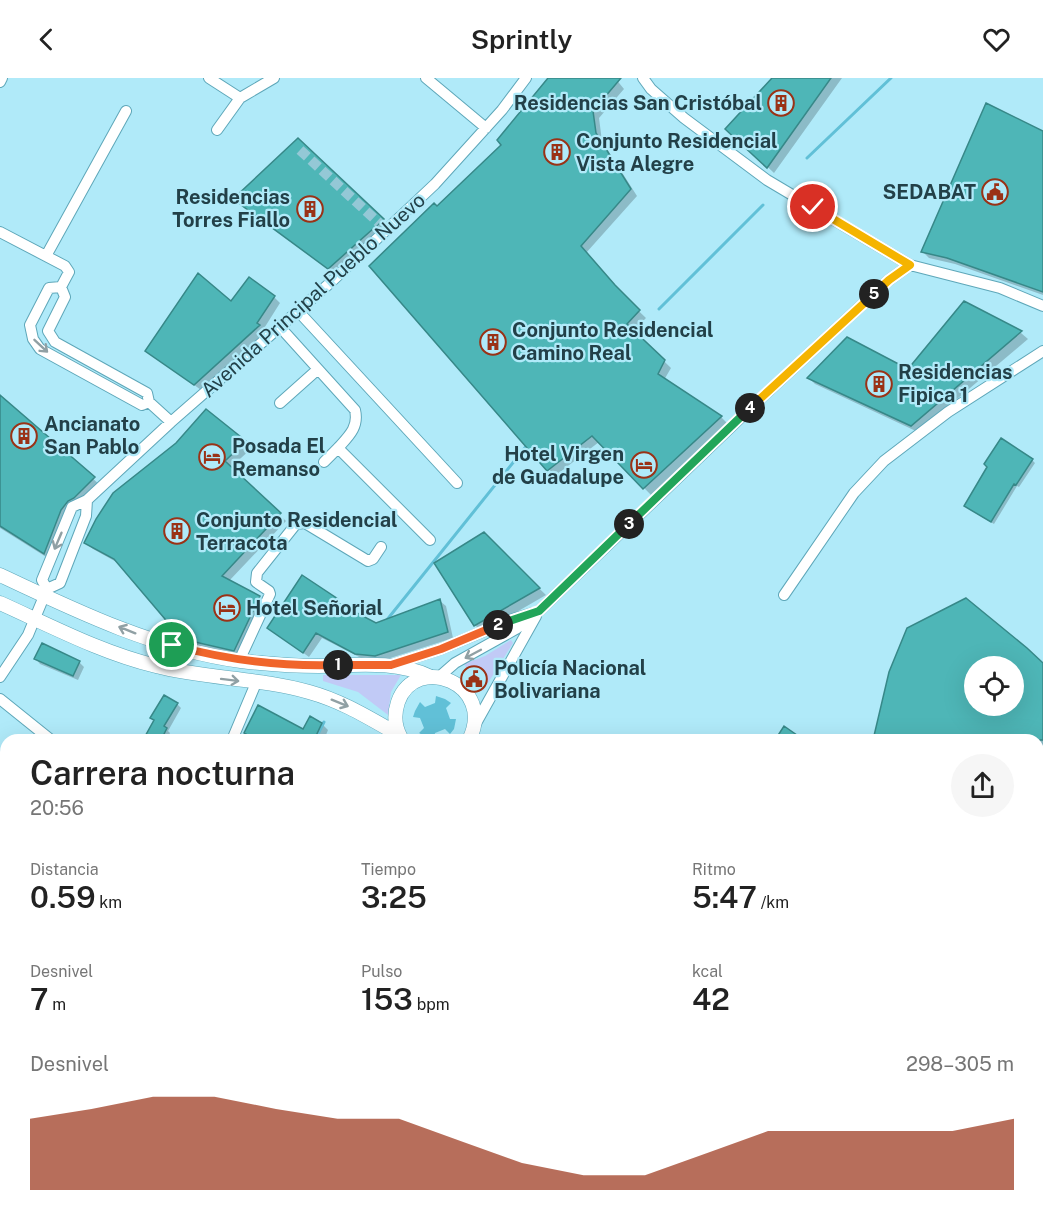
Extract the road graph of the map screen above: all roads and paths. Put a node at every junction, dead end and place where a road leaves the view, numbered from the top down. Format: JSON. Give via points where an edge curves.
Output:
{"nodes":[{"id":1,"x":209,"y":78,"type":"edge"},
{"id":2,"x":274,"y":78,"type":"edge"},
{"id":3,"x":426,"y":78,"type":"edge"},
{"id":4,"x":526,"y":78,"type":"edge"},
{"id":5,"x":643,"y":78,"type":"edge"},
{"id":6,"x":240,"y":98,"type":"junction"},
{"id":7,"x":126,"y":111,"type":"dead end"},
{"id":8,"x":486,"y":128,"type":"junction"},
{"id":9,"x":217,"y":130,"type":"dead end"},
{"id":10,"x":0,"y":232,"type":"edge"},
{"id":11,"x":46,"y":256,"type":"junction"},
{"id":12,"x":910,"y":265,"type":"junction"},
{"id":13,"x":61,"y":287,"type":"junction"},
{"id":14,"x":1043,"y":306,"type":"edge"},
{"id":15,"x":298,"y":311,"type":"junction"},
{"id":16,"x":279,"y":327,"type":"junction"},
{"id":17,"x":1043,"y":351,"type":"edge"},
{"id":18,"x":317,"y":370,"type":"junction"},
{"id":19,"x":149,"y":402,"type":"junction"},
{"id":20,"x":280,"y":403,"type":"dead end"},
{"id":21,"x":171,"y":422,"type":"junction"},
{"id":22,"x":338,"y":448,"type":"junction"},
{"id":23,"x":324,"y":462,"type":"dead end"},
{"id":24,"x":457,"y":483,"type":"dead end"},
{"id":25,"x":87,"y":500,"type":"junction"},
{"id":26,"x":430,"y":540,"type":"dead end"},
{"id":27,"x":381,"y":547,"type":"dead end"},
{"id":28,"x":0,"y":574,"type":"edge"},
{"id":29,"x":46,"y":593,"type":"junction"},
{"id":30,"x":784,"y":595,"type":"dead end"},
{"id":31,"x":0,"y":603,"type":"edge"},
{"id":32,"x":539,"y":611,"type":"junction"},
{"id":33,"x":35,"y":619,"type":"junction"},
{"id":34,"x":240,"y":661,"type":"junction"},
{"id":35,"x":391,"y":665,"type":"junction"},
{"id":36,"x":0,"y":677,"type":"edge"},
{"id":37,"x":435,"y":677,"type":"junction"},
{"id":38,"x":256,"y":683,"type":"junction"},
{"id":39,"x":0,"y":699,"type":"edge"},
{"id":40,"x":472,"y":733,"type":"edge"},
{"id":41,"x":44,"y":734,"type":"edge"},
{"id":42,"x":235,"y":734,"type":"edge"},
{"id":43,"x":395,"y":734,"type":"edge"},
{"id":44,"x":399,"y":734,"type":"edge"}],
"edges":[{"from":1,"to":6,"type":"street"},
{"from":2,"to":6,"type":"street"},
{"from":3,"to":8,"type":"street"},
{"from":4,"to":8,"type":"street","name":"Avenida Principal Pueblo Nuevo"},
{"from":5,"to":12,"type":"street","via":[[684,118],[766,180]]},
{"from":6,"to":9,"type":"street"},
{"from":7,"to":11,"type":"street"},
{"from":8,"to":15,"type":"street","name":"Avenida Principal Pueblo Nuevo","via":[[435,184],[382,226]]},
{"from":10,"to":11,"type":"street"},
{"from":11,"to":13,"type":"street","via":[[69,272]]},
{"from":12,"to":14,"type":"street","via":[[1000,288]]},
{"from":12,"to":32,"type":"street","via":[[760,399]]},
{"from":13,"to":19,"type":"street","via":[[65,297],[48,331],[55,342],[147,393]]},
{"from":13,"to":19,"type":"street","one_way":true,"via":[[49,288],[30,325],[40,349],[142,405]]},
{"from":15,"to":16,"type":"street","name":"Avenida Principal Pueblo Nuevo"},
{"from":15,"to":24,"type":"street"},
{"from":16,"to":18,"type":"street"},
{"from":16,"to":21,"type":"street","name":"Avenida Principal Pueblo Nuevo"},
{"from":17,"to":30,"type":"street","via":[[948,412],[884,461],[854,493]]},
{"from":18,"to":20,"type":"street"},
{"from":18,"to":22,"type":"street","via":[[355,410],[354,430]]},
{"from":19,"to":21,"type":"street"},
{"from":21,"to":25,"type":"street","name":"Avenida Principal Pueblo Nuevo"},
{"from":22,"to":23,"type":"street"},
{"from":22,"to":26,"type":"street"},
{"from":25,"to":29,"type":"street","name":"Avenida Principal Pueblo Nuevo","via":[[86,516],[60,583]]},
{"from":25,"to":29,"type":"street","name":"Avenida Principal Pueblo Nuevo","one_way":true,"via":[[72,507],[42,580]]},
{"from":27,"to":34,"type":"street","via":[[369,561],[305,523],[296,525],[256,573],[256,582],[270,594]]},
{"from":28,"to":29,"type":"main road"},
{"from":29,"to":33,"type":"street","name":"Avenida Principal Pueblo Nuevo"},
{"from":34,"to":29,"type":"main road","one_way":true,"via":[[136,634]]},
{"from":31,"to":33,"type":"main road"},
{"from":32,"to":35,"type":"street"},
{"from":32,"to":37,"type":"street","one_way":true},
{"from":32,"to":40,"type":"street"},
{"from":33,"to":36,"type":"street","name":"Avenida Principal Pueblo Nuevo"},
{"from":33,"to":38,"type":"main road","one_way":true,"via":[[154,666]]},
{"from":34,"to":35,"type":"main road","via":[[292,666]]},
{"from":35,"to":37,"type":"main road"},
{"from":37,"to":40,"type":"main road","via":[[452,681],[467,693],[475,711]]},
{"from":37,"to":44,"type":"main road","via":[[419,681],[400,698],[395,716]]},
{"from":38,"to":42,"type":"street"},
{"from":38,"to":43,"type":"main road","one_way":true,"via":[[308,691],[344,703]]},
{"from":39,"to":41,"type":"street"}]}
